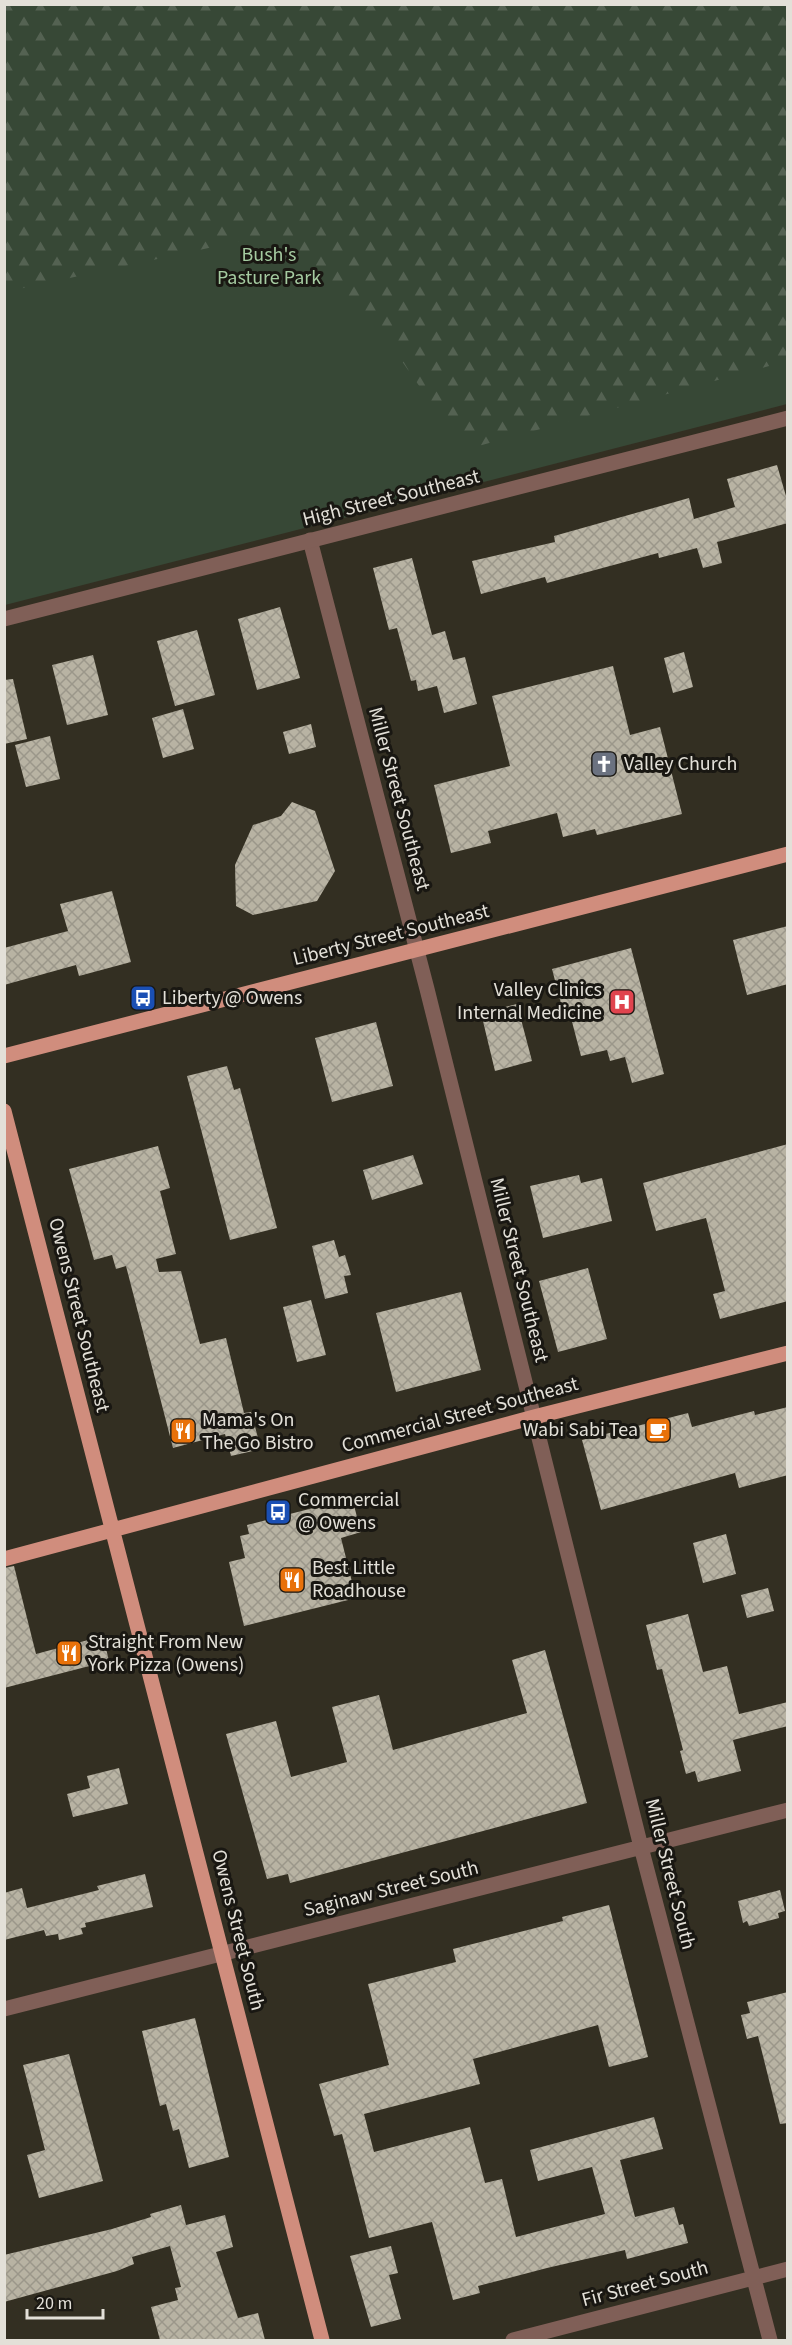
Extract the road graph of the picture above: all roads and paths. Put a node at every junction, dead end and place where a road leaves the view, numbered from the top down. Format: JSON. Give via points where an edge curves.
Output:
{"nodes":[{"id":1,"x":788,"y":418,"type":"edge"},
{"id":2,"x":310,"y":540,"type":"junction"},
{"id":3,"x":4,"y":619,"type":"edge"},
{"id":4,"x":788,"y":854,"type":"edge"},
{"id":5,"x":417,"y":951,"type":"junction"},
{"id":6,"x":4,"y":1056,"type":"edge"},
{"id":7,"x":4,"y":1111,"type":"edge"},
{"id":8,"x":788,"y":1353,"type":"edge"},
{"id":9,"x":534,"y":1417,"type":"junction"},
{"id":10,"x":113,"y":1530,"type":"junction"},
{"id":11,"x":4,"y":1558,"type":"edge"},
{"id":12,"x":788,"y":1810,"type":"edge"},
{"id":13,"x":641,"y":1847,"type":"junction"},
{"id":14,"x":223,"y":1954,"type":"junction"},
{"id":15,"x":4,"y":2009,"type":"edge"},
{"id":16,"x":788,"y":2269,"type":"edge"},
{"id":17,"x":753,"y":2278,"type":"junction"},
{"id":18,"x":322,"y":2340,"type":"edge"},
{"id":19,"x":513,"y":2340,"type":"edge"},
{"id":20,"x":770,"y":2340,"type":"edge"}],
"edges":[{"from":1,"to":2,"type":"street","name":"High Street Southeast"},
{"from":2,"to":3,"type":"street","name":"High Street Southeast"},
{"from":2,"to":5,"type":"street","name":"Miller Street Southeast"},
{"from":4,"to":5,"type":"main road","name":"Liberty Street Southeast"},
{"from":5,"to":6,"type":"main road","name":"Liberty Street Southeast"},
{"from":5,"to":9,"type":"street","name":"Miller Street Southeast"},
{"from":7,"to":10,"type":"main road","name":"Owens Street Southeast"},
{"from":8,"to":9,"type":"main road","name":"Commercial Street Southeast"},
{"from":9,"to":10,"type":"main road","name":"Commercial Street Southeast"},
{"from":9,"to":13,"type":"street","name":"Miller Street South"},
{"from":10,"to":11,"type":"main road","name":"Commercial Street Southeast"},
{"from":10,"to":14,"type":"main road","name":"Owens Street South"},
{"from":12,"to":13,"type":"street","name":"Saginaw Street South"},
{"from":13,"to":14,"type":"street","name":"Saginaw Street South"},
{"from":13,"to":17,"type":"street","name":"Miller Street South"},
{"from":14,"to":15,"type":"street","name":"Saginaw Street South"},
{"from":14,"to":18,"type":"main road","name":"Owens Street South"},
{"from":16,"to":17,"type":"street","name":"Fir Street South"},
{"from":17,"to":19,"type":"street","name":"Fir Street South"},
{"from":17,"to":20,"type":"street","name":"Miller Street South"}]}
